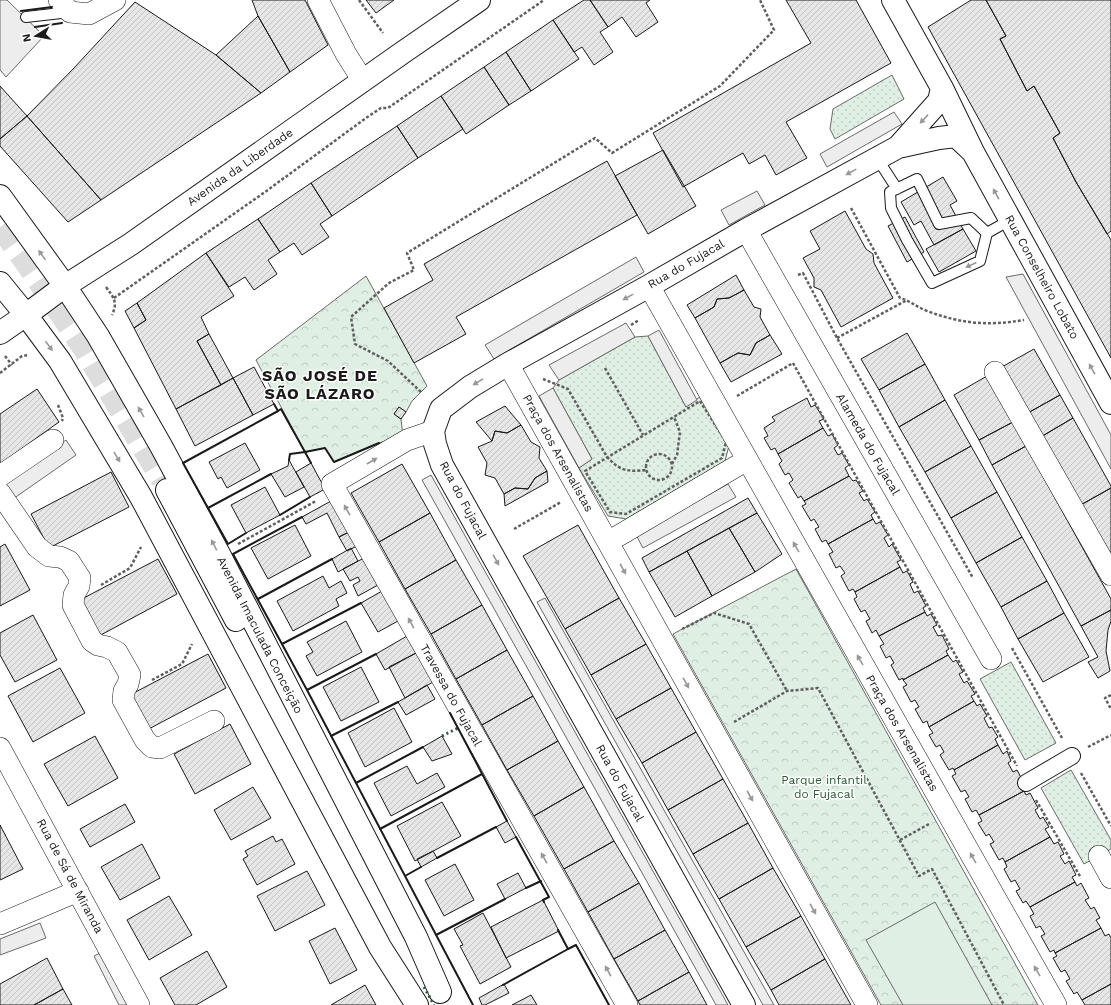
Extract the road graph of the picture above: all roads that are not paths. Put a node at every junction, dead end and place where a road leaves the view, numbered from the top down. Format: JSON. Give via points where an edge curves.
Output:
{"nodes":[{"id":1,"x":115,"y":0,"type":"edge"},
{"id":2,"x":318,"y":0,"type":"edge"},
{"id":3,"x":480,"y":0,"type":"edge"},
{"id":4,"x":893,"y":0,"type":"edge"},
{"id":5,"x":65,"y":6,"type":"edge"},
{"id":6,"x":26,"y":18,"type":"dead end"},
{"id":7,"x":363,"y":81,"type":"junction"},
{"id":8,"x":942,"y":88,"type":"junction"},
{"id":9,"x":898,"y":147,"type":"junction"},
{"id":10,"x":973,"y":152,"type":"junction"},
{"id":11,"x":877,"y":158,"type":"junction"},
{"id":12,"x":894,"y":190,"type":"junction"},
{"id":13,"x":0,"y":196,"type":"edge"},
{"id":14,"x":1010,"y":220,"type":"junction"},
{"id":15,"x":746,"y":230,"type":"junction"},
{"id":16,"x":987,"y":233,"type":"junction"},
{"id":17,"x":0,"y":283,"type":"edge"},
{"id":18,"x":65,"y":286,"type":"junction"},
{"id":19,"x":649,"y":286,"type":"junction"},
{"id":20,"x":26,"y":315,"type":"junction"},
{"id":21,"x":0,"y":333,"type":"edge"},
{"id":22,"x":508,"y":364,"type":"junction"},
{"id":23,"x":995,"y":372,"type":"dead end"},
{"id":24,"x":1111,"y":403,"type":"edge"},
{"id":25,"x":433,"y":431,"type":"junction"},
{"id":26,"x":53,"y":440,"type":"dead end"},
{"id":27,"x":747,"y":460,"type":"junction"},
{"id":28,"x":0,"y":476,"type":"edge"},
{"id":29,"x":0,"y":493,"type":"edge"},
{"id":30,"x":608,"y":542,"type":"junction"},
{"id":31,"x":1111,"y":574,"type":"edge"},
{"id":32,"x":990,"y":659,"type":"dead end"},
{"id":33,"x":214,"y":721,"type":"dead end"},
{"id":34,"x":0,"y":748,"type":"edge"},
{"id":35,"x":1072,"y":756,"type":"road end"},
{"id":36,"x":1026,"y":783,"type":"road end"},
{"id":37,"x":1099,"y":856,"type":"dead end"},
{"id":38,"x":1111,"y":878,"type":"edge"},
{"id":39,"x":78,"y":891,"type":"junction"},
{"id":40,"x":0,"y":924,"type":"edge"},
{"id":41,"x":444,"y":998,"type":"edge"},
{"id":42,"x":417,"y":1004,"type":"edge"},
{"id":43,"x":139,"y":1005,"type":"edge"},
{"id":44,"x":627,"y":1005,"type":"edge"},
{"id":45,"x":744,"y":1005,"type":"edge"},
{"id":46,"x":867,"y":1005,"type":"edge"},
{"id":47,"x":1056,"y":1005,"type":"edge"}],
"edges":[{"from":1,"to":5,"type":"street","via":[[89,14]]},
{"from":2,"to":7,"type":"street"},
{"from":3,"to":7,"type":"main road","name":"Avenida da Liberdade"},
{"from":4,"to":8,"type":"main road"},
{"from":5,"to":6,"type":"lane"},
{"from":7,"to":18,"type":"main road","name":"Avenida da Liberdade","via":[[131,244]]},
{"from":8,"to":9,"type":"main road","one_way":true,"via":[[940,101]]},
{"from":8,"to":10,"type":"main road","name":"Rua Conselheiro Lobato"},
{"from":9,"to":10,"type":"main road","via":[[956,136]]},
{"from":9,"to":11,"type":"main road","name":"Rua do Fujacal"},
{"from":14,"to":10,"type":"main road","name":"Rua Conselheiro Lobato","one_way":true},
{"from":11,"to":12,"type":"lane"},
{"from":11,"to":15,"type":"main road","name":"Rua do Fujacal","one_way":true},
{"from":12,"to":16,"type":"lane","via":[[917,179],[939,224],[971,218]]},
{"from":16,"to":12,"type":"lane","one_way":true,"via":[[980,261],[932,283],[891,208]]},
{"from":18,"to":13,"type":"main road","name":"Avenida Imaculada Conceição","one_way":true},
{"from":14,"to":16,"type":"lane"},
{"from":24,"to":14,"type":"main road","name":"Rua Conselheiro Lobato","one_way":true},
{"from":15,"to":19,"type":"main road","name":"Rua do Fujacal"},
{"from":15,"to":32,"type":"street","name":"Alameda do Fujacal"},
{"from":17,"to":20,"type":"main road","name":"Avenida Imaculada Conceição"},
{"from":18,"to":20,"type":"main road","name":"Avenida da Liberdade"},
{"from":41,"to":18,"type":"main road","name":"Avenida Imaculada Conceição","one_way":true,"via":[[416,937],[219,554],[98,336]]},
{"from":19,"to":22,"type":"main road","name":"Rua do Fujacal","one_way":true},
{"from":19,"to":27,"type":"street","name":"Praça dos Arsenalistas"},
{"from":20,"to":21,"type":"main road","name":"Avenida da Liberdade"},
{"from":20,"to":42,"type":"main road","name":"Avenida Imaculada Conceição","one_way":true,"via":[[60,361],[141,497],[380,948]]},
{"from":22,"to":25,"type":"main road","name":"Rua do Fujacal","one_way":true,"via":[[470,387],[441,409]]},
{"from":22,"to":30,"type":"street","name":"Praça dos Arsenalistas"},
{"from":23,"to":31,"type":"street"},
{"from":44,"to":25,"type":"street","name":"Travessa do Fujacal","one_way":true,"via":[[332,484],[407,440]]},
{"from":25,"to":45,"type":"main road","name":"Rua do Fujacal","one_way":true,"via":[[442,465]]},
{"from":26,"to":28,"type":"street"},
{"from":27,"to":30,"type":"street"},
{"from":47,"to":27,"type":"street","name":"Praça dos Arsenalistas","one_way":true},
{"from":29,"to":33,"type":"street","via":[[37,547],[49,556],[69,561],[80,578],[73,605],[92,640],[117,652],[130,675],[123,700],[144,740],[152,747],[160,748]]},
{"from":30,"to":46,"type":"street","name":"Praça dos Arsenalistas","one_way":true},
{"from":34,"to":39,"type":"street","name":"Rua de Sá de Miranda"},
{"from":35,"to":36,"type":"street"},
{"from":37,"to":38,"type":"street"},
{"from":39,"to":40,"type":"street"},
{"from":39,"to":43,"type":"street","name":"Rua de Sá de Miranda"},
{"from":41,"to":42,"type":"main road","name":"Avenida Imaculada Conceição","via":[[404,937],[156,483],[393,947]]}]}
